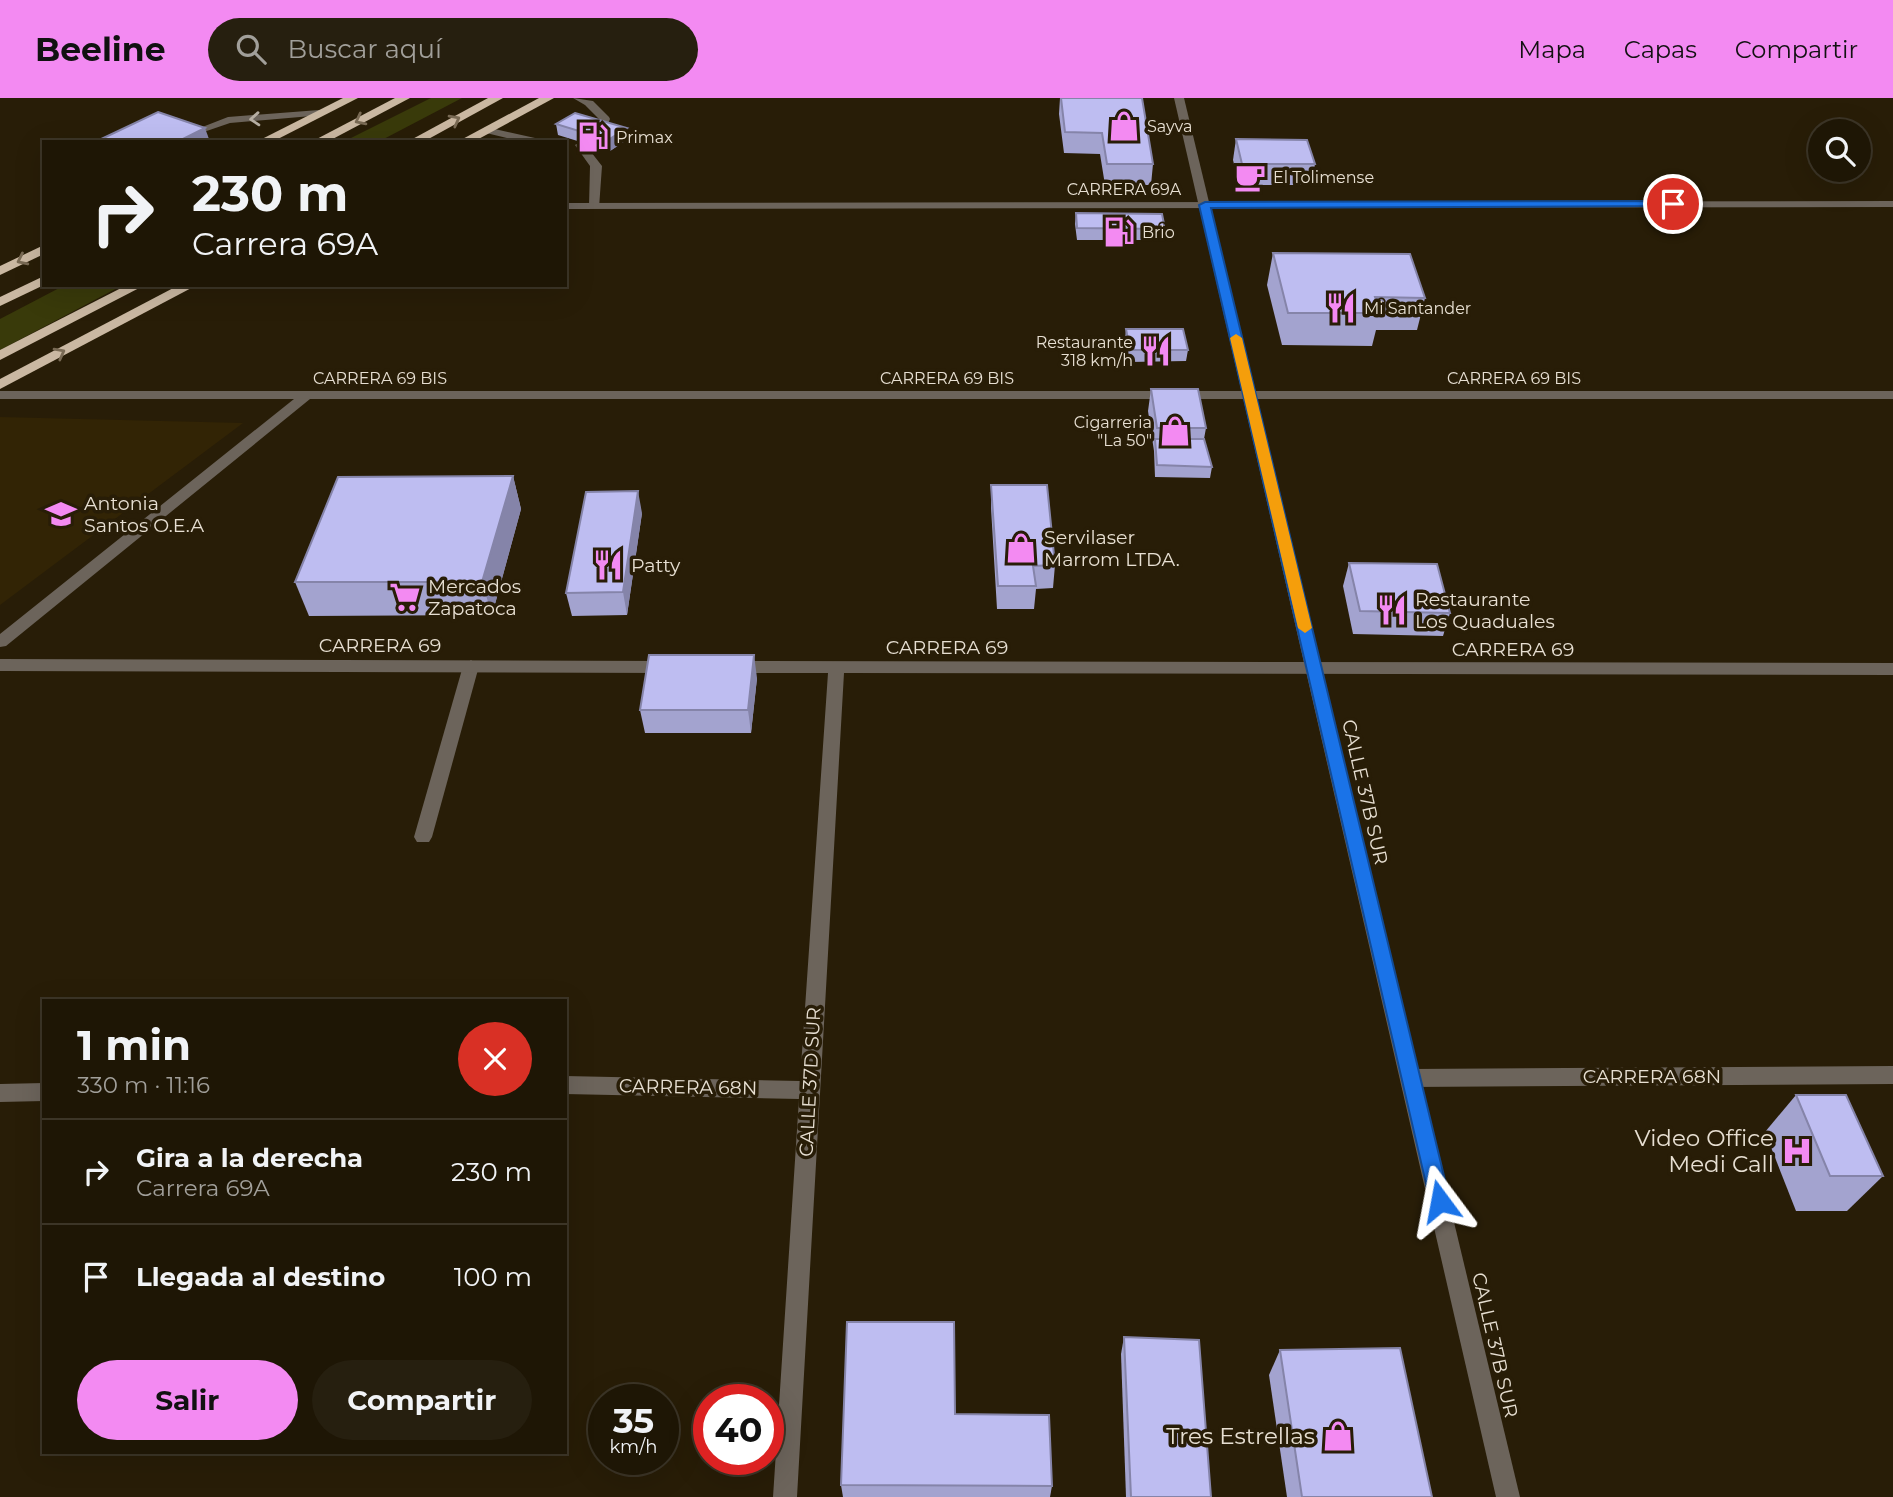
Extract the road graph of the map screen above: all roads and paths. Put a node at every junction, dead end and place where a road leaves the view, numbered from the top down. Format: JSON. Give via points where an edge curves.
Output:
{"nodes":[{"id":1,"x":352,"y":98,"type":"edge"},
{"id":2,"x":404,"y":98,"type":"edge"},
{"id":3,"x":497,"y":98,"type":"edge"},
{"id":4,"x":548,"y":98,"type":"edge"},
{"id":5,"x":578,"y":98,"type":"edge"},
{"id":6,"x":1179,"y":98,"type":"edge"},
{"id":7,"x":319,"y":113,"type":"junction"},
{"id":8,"x":486,"y":130,"type":"junction"},
{"id":9,"x":600,"y":131,"type":"edge"},
{"id":10,"x":192,"y":133,"type":"edge"},
{"id":11,"x":266,"y":140,"type":"edge"},
{"id":12,"x":321,"y":140,"type":"edge"},
{"id":13,"x":417,"y":140,"type":"edge"},
{"id":14,"x":467,"y":140,"type":"edge"},
{"id":15,"x":531,"y":140,"type":"edge"},
{"id":16,"x":567,"y":144,"type":"edge"},
{"id":17,"x":1893,"y":204,"type":"edge"},
{"id":18,"x":567,"y":205,"type":"edge"},
{"id":19,"x":595,"y":205,"type":"junction"},
{"id":20,"x":1205,"y":205,"type":"junction"},
{"id":21,"x":42,"y":250,"type":"edge"},
{"id":22,"x":0,"y":271,"type":"edge"},
{"id":23,"x":42,"y":280,"type":"edge"},
{"id":24,"x":134,"y":287,"type":"edge"},
{"id":25,"x":184,"y":288,"type":"edge"},
{"id":26,"x":0,"y":302,"type":"edge"},
{"id":27,"x":96,"y":307,"type":"junction"},
{"id":28,"x":0,"y":356,"type":"edge"},
{"id":29,"x":0,"y":385,"type":"edge"},
{"id":30,"x":0,"y":395,"type":"edge"},
{"id":31,"x":307,"y":395,"type":"junction"},
{"id":32,"x":1250,"y":395,"type":"junction"},
{"id":33,"x":1893,"y":396,"type":"edge"},
{"id":34,"x":0,"y":642,"type":"edge"},
{"id":35,"x":0,"y":665,"type":"edge"},
{"id":36,"x":471,"y":666,"type":"junction"},
{"id":37,"x":687,"y":667,"type":"edge"},
{"id":38,"x":714,"y":667,"type":"edge"},
{"id":39,"x":836,"y":668,"type":"junction"},
{"id":40,"x":1893,"y":669,"type":"edge"},
{"id":41,"x":1315,"y":670,"type":"junction"},
{"id":42,"x":423,"y":837,"type":"dead end"},
{"id":43,"x":1893,"y":1075,"type":"edge"},
{"id":44,"x":1411,"y":1078,"type":"junction"},
{"id":45,"x":567,"y":1085,"type":"edge"},
{"id":46,"x":810,"y":1090,"type":"junction"},
{"id":47,"x":42,"y":1092,"type":"edge"},
{"id":48,"x":0,"y":1093,"type":"edge"},
{"id":49,"x":785,"y":1497,"type":"edge"},
{"id":50,"x":1508,"y":1497,"type":"edge"}],
"edges":[{"from":1,"to":7,"type":"highway"},
{"from":2,"to":12,"type":"highway","one_way":true},
{"from":13,"to":3,"type":"highway","one_way":true},
{"from":4,"to":8,"type":"highway"},
{"from":5,"to":9,"type":"street","via":[[605,118]]},
{"from":6,"to":20,"type":"street","name":"CALLE 37B SUR"},
{"from":7,"to":10,"type":"street","one_way":true,"via":[[228,120]]},
{"from":7,"to":11,"type":"highway"},
{"from":8,"to":14,"type":"highway"},
{"from":8,"to":15,"type":"street"},
{"from":16,"to":19,"type":"street","via":[[582,144],[596,166]]},
{"from":17,"to":20,"type":"street","name":"CARRERA 69A"},
{"from":18,"to":19,"type":"street","name":"CARRERA 69A"},
{"from":19,"to":20,"type":"street","name":"CARRERA 69A"},
{"from":20,"to":32,"type":"street","name":"CALLE 37B SUR"},
{"from":21,"to":22,"type":"highway","one_way":true},
{"from":23,"to":26,"type":"highway"},
{"from":24,"to":27,"type":"highway"},
{"from":25,"to":27,"type":"highway"},
{"from":29,"to":25,"type":"highway","one_way":true},
{"from":27,"to":28,"type":"highway"},
{"from":30,"to":31,"type":"street","name":"CARRERA 69 BIS"},
{"from":31,"to":32,"type":"street","name":"CARRERA 69 BIS"},
{"from":31,"to":34,"type":"street"},
{"from":32,"to":33,"type":"street","name":"CARRERA 69 BIS"},
{"from":32,"to":41,"type":"street","name":"CALLE 37B SUR"},
{"from":35,"to":36,"type":"street","name":"CARRERA 69"},
{"from":36,"to":37,"type":"street","name":"CARRERA 69"},
{"from":36,"to":42,"type":"street"},
{"from":38,"to":39,"type":"street","name":"CARRERA 69"},
{"from":39,"to":41,"type":"street","name":"CARRERA 69"},
{"from":39,"to":46,"type":"street","name":"CALLE 37D SUR"},
{"from":40,"to":41,"type":"street","name":"CARRERA 69"},
{"from":41,"to":44,"type":"street","name":"CALLE 37B SUR"},
{"from":43,"to":44,"type":"street","name":"CARRERA 68N"},
{"from":44,"to":50,"type":"street","name":"CALLE 37B SUR"},
{"from":45,"to":46,"type":"street","name":"CARRERA 68N"},
{"from":46,"to":49,"type":"street","name":"CALLE 37D SUR"},
{"from":47,"to":48,"type":"street"}]}
